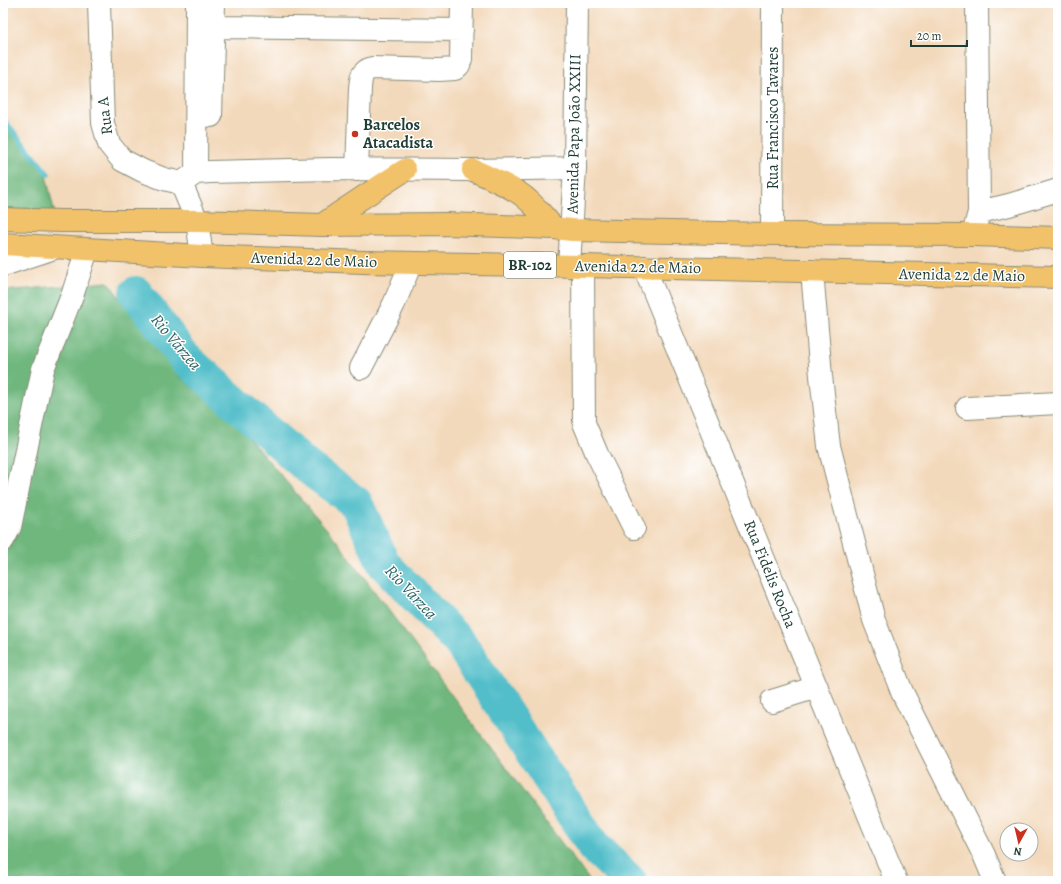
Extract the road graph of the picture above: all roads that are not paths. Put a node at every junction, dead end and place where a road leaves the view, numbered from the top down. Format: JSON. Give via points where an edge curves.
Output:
{"nodes":[{"id":1,"x":99,"y":3,"type":"edge"},
{"id":2,"x":197,"y":3,"type":"edge"},
{"id":3,"x":214,"y":3,"type":"edge"},
{"id":4,"x":462,"y":3,"type":"edge"},
{"id":5,"x":577,"y":3,"type":"edge"},
{"id":6,"x":773,"y":3,"type":"edge"},
{"id":7,"x":977,"y":3,"type":"edge"},
{"id":8,"x":213,"y":27,"type":"junction"},
{"id":9,"x":462,"y":30,"type":"junction"},
{"id":10,"x":575,"y":168,"type":"junction"},
{"id":11,"x":357,"y":170,"type":"junction"},
{"id":12,"x":405,"y":170,"type":"junction"},
{"id":13,"x":474,"y":170,"type":"junction"},
{"id":14,"x":196,"y":176,"type":"junction"},
{"id":15,"x":1058,"y":190,"type":"edge"},
{"id":16,"x":3,"y":209,"type":"edge"},
{"id":17,"x":979,"y":212,"type":"junction"},
{"id":18,"x":3,"y":219,"type":"edge"},
{"id":19,"x":61,"y":221,"type":"junction"},
{"id":20,"x":198,"y":221,"type":"junction"},
{"id":21,"x":322,"y":225,"type":"junction"},
{"id":22,"x":563,"y":229,"type":"junction"},
{"id":23,"x":772,"y":234,"type":"junction"},
{"id":24,"x":973,"y":235,"type":"junction"},
{"id":25,"x":1058,"y":238,"type":"edge"},
{"id":26,"x":3,"y":244,"type":"edge"},
{"id":27,"x":54,"y":248,"type":"junction"},
{"id":28,"x":87,"y":250,"type":"junction"},
{"id":29,"x":202,"y":256,"type":"junction"},
{"id":30,"x":410,"y":263,"type":"junction"},
{"id":31,"x":3,"y":265,"type":"edge"},
{"id":32,"x":576,"y":266,"type":"junction"},
{"id":33,"x":644,"y":267,"type":"junction"},
{"id":34,"x":812,"y":271,"type":"junction"},
{"id":35,"x":1058,"y":277,"type":"edge"},
{"id":36,"x":361,"y":368,"type":"dead end"},
{"id":37,"x":1058,"y":403,"type":"edge"},
{"id":38,"x":967,"y":408,"type":"dead end"},
{"id":39,"x":634,"y":528,"type":"dead end"},
{"id":40,"x":3,"y":540,"type":"edge"},
{"id":41,"x":816,"y":687,"type":"junction"},
{"id":42,"x":772,"y":701,"type":"dead end"},
{"id":43,"x":896,"y":881,"type":"edge"},
{"id":44,"x":995,"y":881,"type":"edge"}],
"edges":[{"from":1,"to":14,"type":"street","name":"Rua A","via":[[103,122],[109,144],[122,160],[160,178]]},
{"from":2,"to":14,"type":"street"},
{"from":3,"to":8,"type":"street"},
{"from":4,"to":9,"type":"street"},
{"from":5,"to":10,"type":"street","name":"Avenida Papa João XXIII"},
{"from":6,"to":23,"type":"street","name":"Rua Francisco Tavares"},
{"from":7,"to":17,"type":"street"},
{"from":8,"to":9,"type":"street"},
{"from":8,"to":14,"type":"street"},
{"from":9,"to":11,"type":"street","via":[[461,59],[455,69],[372,68],[363,74]]},
{"from":10,"to":13,"type":"street","name":"Rua A"},
{"from":10,"to":22,"type":"street","name":"Avenida Papa João XXIII"},
{"from":11,"to":12,"type":"street","name":"Rua A"},
{"from":11,"to":14,"type":"street","name":"Rua A"},
{"from":12,"to":13,"type":"street","name":"Rua A"},
{"from":12,"to":21,"type":"main road"},
{"from":13,"to":22,"type":"main road","via":[[519,193]]},
{"from":14,"to":20,"type":"street"},
{"from":15,"to":17,"type":"street"},
{"from":16,"to":19,"type":"street"},
{"from":17,"to":24,"type":"street"},
{"from":18,"to":19,"type":"main road","number":"BR-102"},
{"from":19,"to":20,"type":"main road","number":"BR-102"},
{"from":20,"to":21,"type":"main road","number":"BR-102"},
{"from":20,"to":29,"type":"street"},
{"from":21,"to":22,"type":"main road","number":"BR-102","via":[[446,224]]},
{"from":22,"to":23,"type":"main road","number":"BR-102"},
{"from":22,"to":32,"type":"street","name":"Avenida Papa João XXIII"},
{"from":23,"to":24,"type":"main road","number":"BR-102"},
{"from":24,"to":25,"type":"main road","number":"BR-102"},
{"from":26,"to":27,"type":"main road","name":"Avenida 22 de Maio","number":"BR-102"},
{"from":27,"to":28,"type":"main road","name":"Avenida 22 de Maio","number":"BR-102"},
{"from":27,"to":31,"type":"street"},
{"from":28,"to":29,"type":"main road","name":"Avenida 22 de Maio","number":"BR-102"},
{"from":28,"to":40,"type":"street","via":[[43,369],[10,527]]},
{"from":29,"to":30,"type":"main road","name":"Avenida 22 de Maio","number":"BR-102"},
{"from":30,"to":32,"type":"main road","name":"Avenida 22 de Maio","number":"BR-102"},
{"from":30,"to":36,"type":"street","via":[[394,304]]},
{"from":32,"to":33,"type":"main road","name":"Avenida 22 de Maio","number":"BR-102"},
{"from":32,"to":39,"type":"street","name":"Avenida Papa João XXIII","via":[[582,315],[584,423]]},
{"from":33,"to":34,"type":"main road","name":"Avenida 22 de Maio","number":"BR-102"},
{"from":33,"to":41,"type":"street","name":"Rua Fidelis Rocha"},
{"from":34,"to":35,"type":"main road","name":"Avenida 22 de Maio","number":"BR-102"},
{"from":34,"to":44,"type":"street","via":[[829,446],[874,620],[902,692]]},
{"from":37,"to":38,"type":"street"},
{"from":41,"to":42,"type":"street"},
{"from":41,"to":43,"type":"street","name":"Rua Fidelis Rocha"}]}
